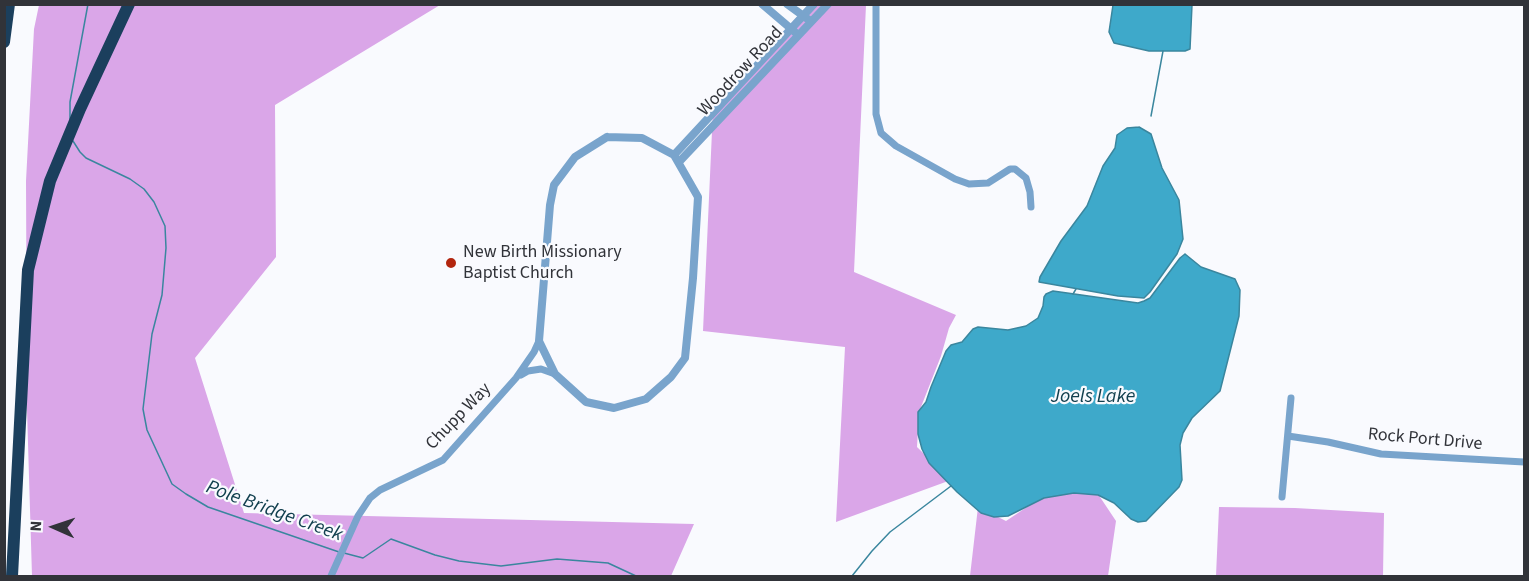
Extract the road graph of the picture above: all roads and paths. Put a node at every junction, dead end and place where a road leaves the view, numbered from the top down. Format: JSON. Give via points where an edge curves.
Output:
{"nodes":[{"id":1,"x":9,"y":4,"type":"edge"},
{"id":2,"x":129,"y":4,"type":"edge"},
{"id":3,"x":762,"y":4,"type":"edge"},
{"id":4,"x":787,"y":4,"type":"edge"},
{"id":5,"x":814,"y":4,"type":"edge"},
{"id":6,"x":828,"y":4,"type":"edge"},
{"id":7,"x":876,"y":4,"type":"edge"},
{"id":8,"x":808,"y":19,"type":"junction"},
{"id":9,"x":795,"y":33,"type":"junction"},
{"id":10,"x":4,"y":42,"type":"edge"},
{"id":11,"x":677,"y":159,"type":"junction"},
{"id":12,"x":1030,"y":207,"type":"dead end"},
{"id":13,"x":539,"y":341,"type":"junction"},
{"id":14,"x":555,"y":374,"type":"junction"},
{"id":15,"x":516,"y":378,"type":"junction"},
{"id":16,"x":1291,"y":398,"type":"dead end"},
{"id":17,"x":1288,"y":436,"type":"junction"},
{"id":18,"x":1524,"y":462,"type":"edge"},
{"id":19,"x":1282,"y":497,"type":"dead end"},
{"id":20,"x":4,"y":561,"type":"edge"},
{"id":21,"x":5,"y":576,"type":"edge"},
{"id":22,"x":12,"y":576,"type":"edge"},
{"id":23,"x":331,"y":576,"type":"edge"}],
"edges":[{"from":1,"to":10,"type":"highway"},
{"from":2,"to":22,"type":"highway","via":[[50,180],[28,270]]},
{"from":3,"to":9,"type":"street"},
{"from":4,"to":8,"type":"street"},
{"from":5,"to":8,"type":"street","name":"Woodrow Road"},
{"from":6,"to":8,"type":"street","name":"Woodrow Road"},
{"from":7,"to":12,"type":"street","via":[[876,114],[881,133],[896,146],[969,184],[988,183],[1015,169],[1026,178]]},
{"from":8,"to":9,"type":"street","name":"Woodrow Road"},
{"from":9,"to":11,"type":"street","name":"Woodrow Road"},
{"from":11,"to":13,"type":"street","via":[[642,138],[607,137],[575,157],[554,185],[550,205]]},
{"from":11,"to":14,"type":"street","via":[[698,197],[685,358],[646,399],[614,408],[586,402]]},
{"from":13,"to":14,"type":"street"},
{"from":13,"to":15,"type":"street","name":"Chupp Way"},
{"from":14,"to":15,"type":"street","via":[[541,369]]},
{"from":15,"to":23,"type":"street","name":"Chupp Way","via":[[443,460],[370,498]]},
{"from":16,"to":17,"type":"street"},
{"from":17,"to":18,"type":"street","name":"Rock Port Drive","via":[[1381,454]]},
{"from":17,"to":19,"type":"street"},
{"from":20,"to":21,"type":"highway"}]}
